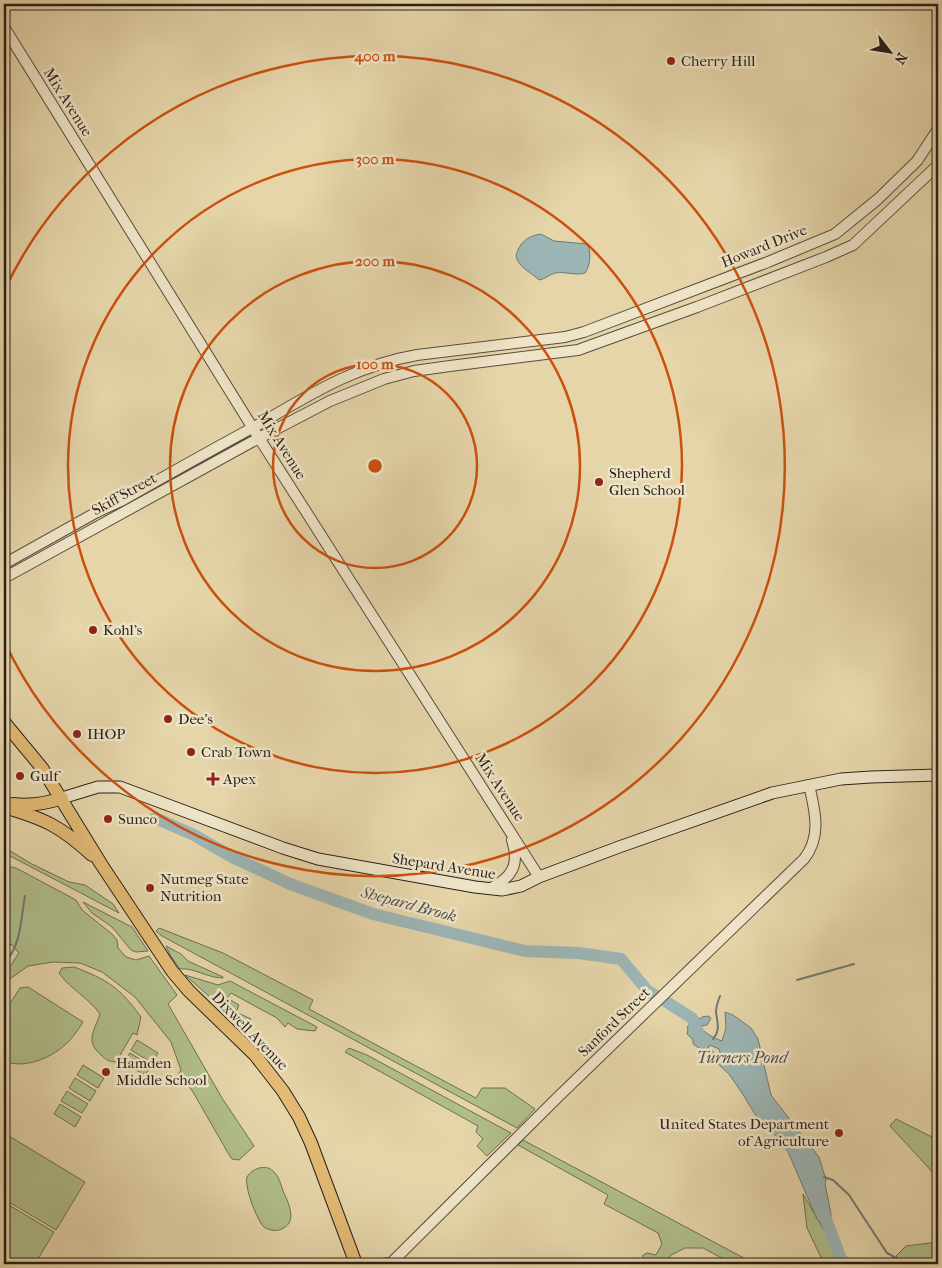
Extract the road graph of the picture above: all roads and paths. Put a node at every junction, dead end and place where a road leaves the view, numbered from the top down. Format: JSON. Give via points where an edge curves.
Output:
{"nodes":[{"id":1,"x":4,"y":27,"type":"edge"},
{"id":2,"x":938,"y":129,"type":"edge"},
{"id":3,"x":938,"y":165,"type":"edge"},
{"id":4,"x":565,"y":337,"type":"junction"},
{"id":5,"x":500,"y":344,"type":"junction"},
{"id":6,"x":567,"y":352,"type":"junction"},
{"id":7,"x":501,"y":360,"type":"junction"},
{"id":8,"x":355,"y":372,"type":"junction"},
{"id":9,"x":363,"y":387,"type":"junction"},
{"id":10,"x":253,"y":427,"type":"junction"},
{"id":11,"x":259,"y":438,"type":"junction"},
{"id":12,"x":4,"y":564,"type":"edge"},
{"id":13,"x":4,"y":578,"type":"edge"},
{"id":14,"x":4,"y":722,"type":"edge"},
{"id":15,"x":938,"y":775,"type":"edge"},
{"id":16,"x":809,"y":785,"type":"junction"},
{"id":17,"x":62,"y":798,"type":"junction"},
{"id":18,"x":4,"y":802,"type":"edge"},
{"id":19,"x":4,"y":807,"type":"edge"},
{"id":20,"x":509,"y":829,"type":"junction"},
{"id":21,"x":102,"y":864,"type":"junction"},
{"id":22,"x":539,"y":877,"type":"junction"},
{"id":23,"x":489,"y":889,"type":"junction"},
{"id":24,"x":356,"y":1264,"type":"edge"},
{"id":25,"x":387,"y":1264,"type":"edge"}],
"edges":[{"from":1,"to":10,"type":"street","name":"Mix Avenue"},
{"from":2,"to":4,"type":"street","name":"Howard Drive","via":[[917,161],[878,199],[834,234],[610,323]]},
{"from":3,"to":6,"type":"street","via":[[853,245],[724,297],[592,346]]},
{"from":4,"to":5,"type":"street","name":"Howard Drive"},
{"from":4,"to":6,"type":"street"},
{"from":5,"to":7,"type":"street"},
{"from":5,"to":8,"type":"street","name":"Howard Drive","via":[[401,358]]},
{"from":6,"to":7,"type":"street","name":"Skiff Street"},
{"from":7,"to":9,"type":"street","name":"Skiff Street","via":[[414,371]]},
{"from":8,"to":9,"type":"street"},
{"from":8,"to":10,"type":"street","name":"Skiff Street","via":[[294,402]]},
{"from":9,"to":11,"type":"street","name":"Skiff Street"},
{"from":10,"to":11,"type":"street","name":"Mix Avenue"},
{"from":10,"to":12,"type":"street","name":"Skiff Street"},
{"from":11,"to":13,"type":"street","name":"Skiff Street"},
{"from":11,"to":20,"type":"street","name":"Mix Avenue"},
{"from":14,"to":17,"type":"main road","name":"Dixwell Avenue"},
{"from":15,"to":16,"type":"main road","name":"Shepard Avenue","via":[[856,778]]},
{"from":16,"to":22,"type":"main road","name":"Shepard Avenue","via":[[772,793]]},
{"from":16,"to":25,"type":"street","name":"Sanford Street","via":[[816,825],[813,844],[804,858]]},
{"from":17,"to":18,"type":"main road","via":[[33,805]]},
{"from":17,"to":21,"type":"main road","name":"Dixwell Avenue"},
{"from":17,"to":23,"type":"main road","name":"Shepard Avenue","via":[[98,787],[120,787],[318,859]]},
{"from":19,"to":21,"type":"main road","name":"Dixwell Avenue","via":[[57,826]]},
{"from":20,"to":22,"type":"street","name":"Mix Avenue"},
{"from":20,"to":23,"type":"street","via":[[515,847],[514,867],[510,875]]},
{"from":21,"to":24,"type":"main road","name":"Dixwell Avenue","via":[[172,971],[189,992],[255,1055],[283,1091],[311,1143]]},
{"from":22,"to":23,"type":"main road","name":"Shepard Avenue","via":[[521,886]]}]}
